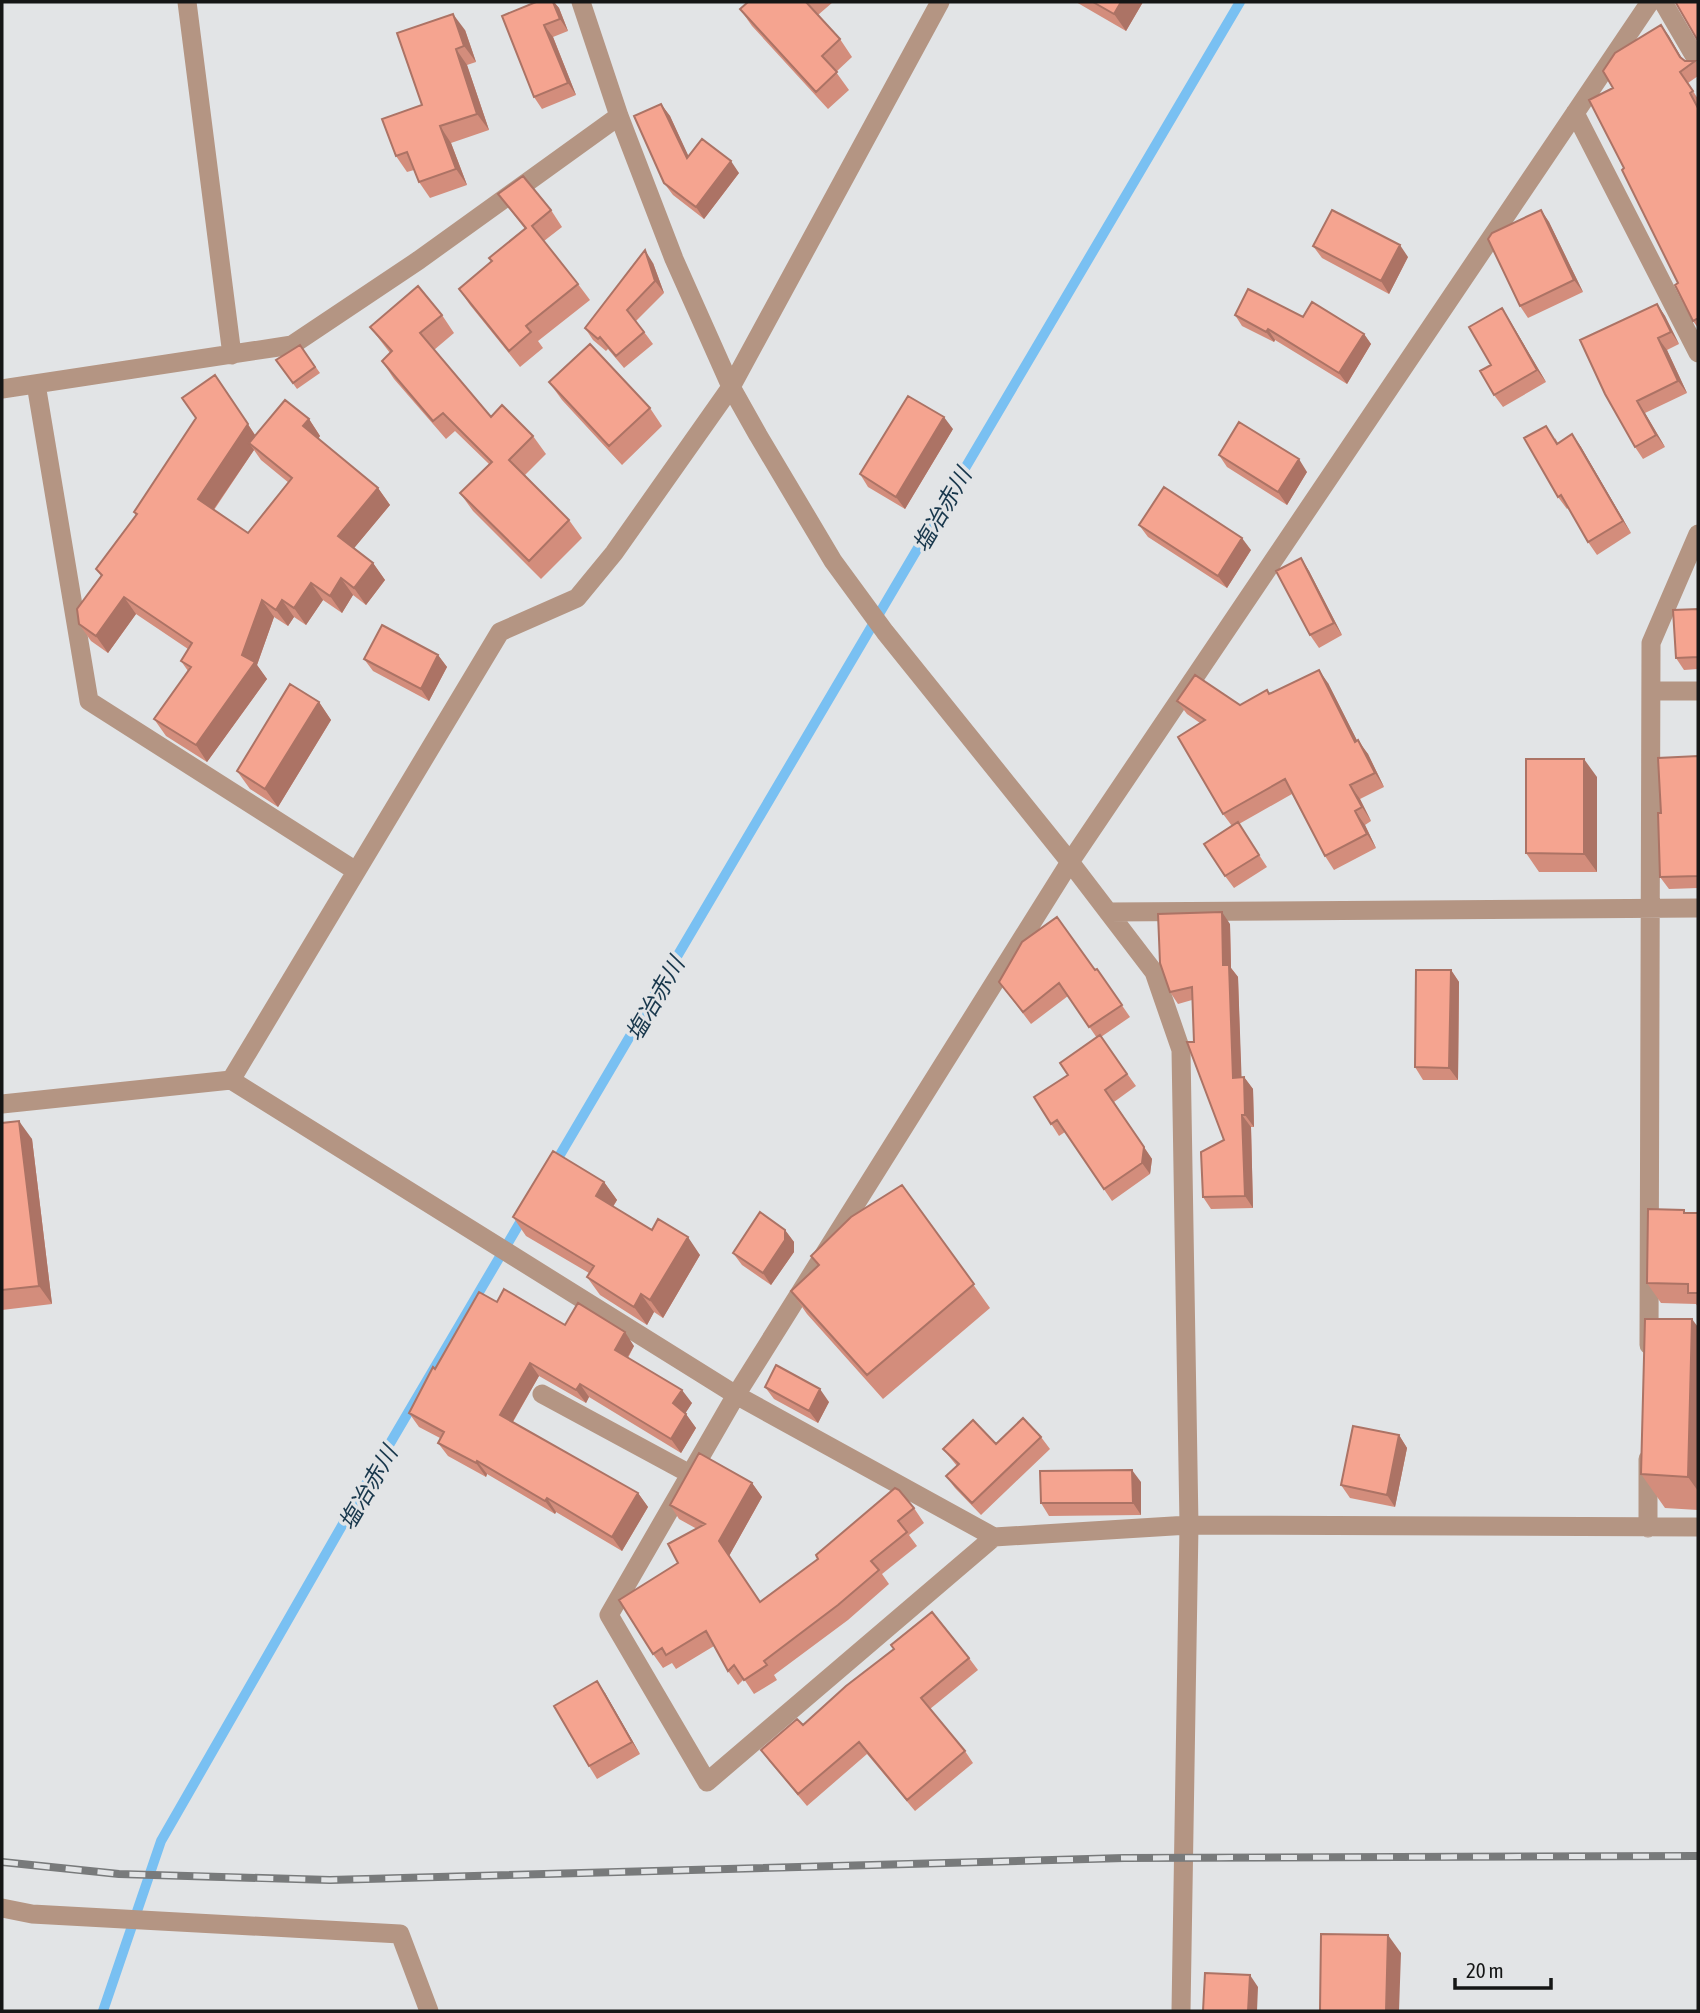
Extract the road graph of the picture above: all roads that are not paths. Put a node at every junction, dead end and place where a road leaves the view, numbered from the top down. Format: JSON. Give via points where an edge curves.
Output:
{"nodes":[{"id":1,"x":187,"y":2,"type":"edge"},
{"id":2,"x":580,"y":2,"type":"edge"},
{"id":3,"x":940,"y":2,"type":"edge"},
{"id":4,"x":1650,"y":2,"type":"edge"},
{"id":5,"x":1663,"y":2,"type":"edge"},
{"id":6,"x":1698,"y":62,"type":"edge"},
{"id":7,"x":1575,"y":113,"type":"junction"},
{"id":8,"x":619,"y":116,"type":"junction"},
{"id":9,"x":1698,"y":353,"type":"edge"},
{"id":10,"x":233,"y":355,"type":"junction"},
{"id":11,"x":36,"y":384,"type":"junction"},
{"id":12,"x":731,"y":387,"type":"junction"},
{"id":13,"x":2,"y":389,"type":"edge"},
{"id":14,"x":1698,"y":534,"type":"edge"},
{"id":15,"x":1651,"y":691,"type":"junction"},
{"id":16,"x":1698,"y":691,"type":"edge"},
{"id":17,"x":1070,"y":862,"type":"junction"},
{"id":18,"x":356,"y":871,"type":"junction"},
{"id":19,"x":1651,"y":908,"type":"junction"},
{"id":20,"x":1698,"y":908,"type":"edge"},
{"id":21,"x":1108,"y":912,"type":"junction"},
{"id":22,"x":231,"y":1080,"type":"junction"},
{"id":23,"x":2,"y":1104,"type":"edge"},
{"id":24,"x":1648,"y":1363,"type":"edge"},
{"id":25,"x":542,"y":1394,"type":"dead end"},
{"id":26,"x":736,"y":1395,"type":"junction"},
{"id":27,"x":1648,"y":1445,"type":"edge"},
{"id":28,"x":690,"y":1474,"type":"junction"},
{"id":29,"x":1189,"y":1525,"type":"junction"},
{"id":30,"x":1698,"y":1527,"type":"edge"},
{"id":31,"x":1648,"y":1528,"type":"junction"},
{"id":32,"x":994,"y":1537,"type":"junction"},
{"id":33,"x":2,"y":1908,"type":"edge"},
{"id":34,"x":429,"y":2011,"type":"edge"},
{"id":35,"x":1181,"y":2011,"type":"edge"}],
"edges":[{"from":1,"to":10,"type":"street"},
{"from":2,"to":8,"type":"street"},
{"from":3,"to":12,"type":"street"},
{"from":4,"to":7,"type":"street"},
{"from":5,"to":6,"type":"street"},
{"from":7,"to":9,"type":"street"},
{"from":7,"to":17,"type":"street"},
{"from":8,"to":10,"type":"street","via":[[292,345]]},
{"from":8,"to":12,"type":"street","via":[[674,259]]},
{"from":10,"to":11,"type":"street"},
{"from":11,"to":13,"type":"street"},
{"from":11,"to":18,"type":"street","via":[[89,701]]},
{"from":12,"to":17,"type":"street","via":[[833,561]]},
{"from":12,"to":18,"type":"street","via":[[577,598],[500,632]]},
{"from":14,"to":15,"type":"street","via":[[1651,643]]},
{"from":15,"to":16,"type":"street"},
{"from":15,"to":19,"type":"street"},
{"from":17,"to":21,"type":"street"},
{"from":17,"to":26,"type":"street"},
{"from":18,"to":22,"type":"street"},
{"from":19,"to":20,"type":"street"},
{"from":19,"to":21,"type":"street"},
{"from":19,"to":24,"type":"street"},
{"from":21,"to":29,"type":"street","via":[[1154,972],[1181,1050]]},
{"from":22,"to":23,"type":"street"},
{"from":22,"to":26,"type":"street"},
{"from":25,"to":28,"type":"street"},
{"from":26,"to":28,"type":"street"},
{"from":26,"to":32,"type":"street"},
{"from":27,"to":31,"type":"street"},
{"from":28,"to":32,"type":"street","via":[[609,1615],[707,1782]]},
{"from":29,"to":31,"type":"street"},
{"from":29,"to":32,"type":"street"},
{"from":29,"to":35,"type":"street"},
{"from":30,"to":31,"type":"street"},
{"from":33,"to":34,"type":"street","via":[[32,1914],[400,1934]]}]}
